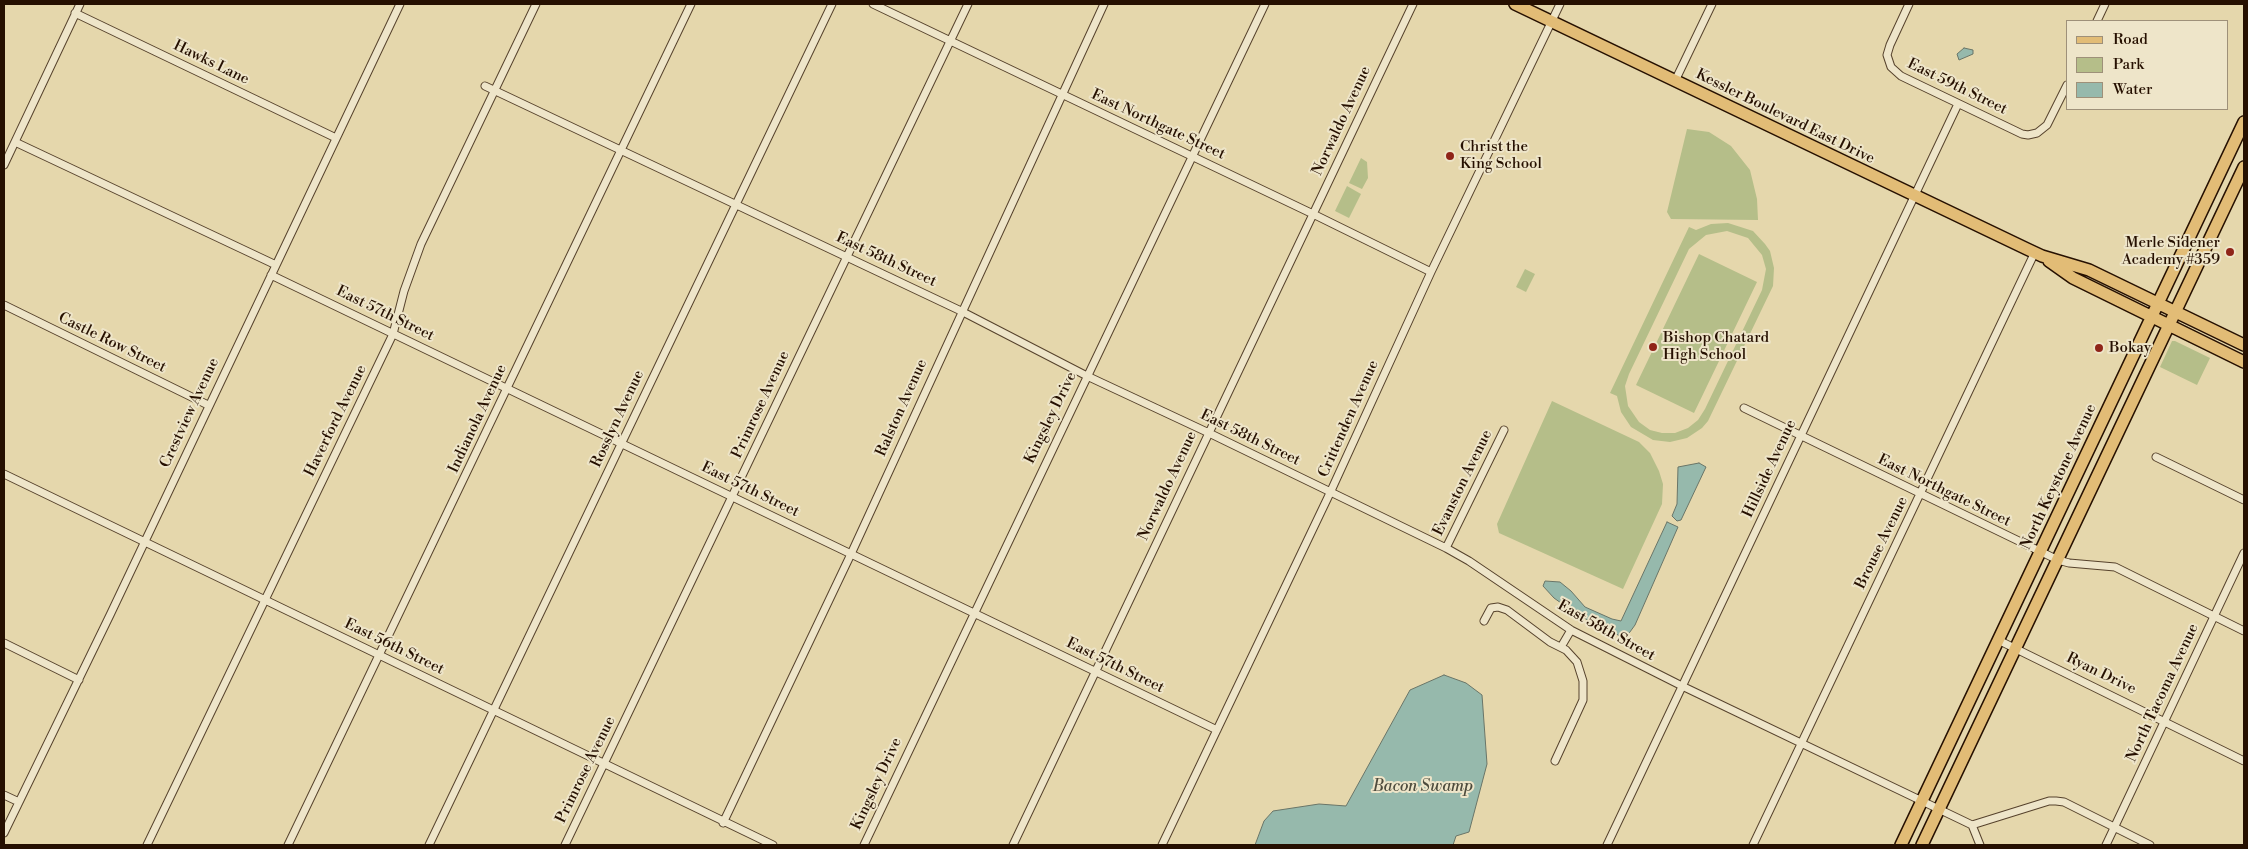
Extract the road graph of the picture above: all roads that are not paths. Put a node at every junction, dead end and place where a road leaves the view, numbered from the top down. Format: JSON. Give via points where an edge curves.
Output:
{"nodes":[{"id":1,"x":80,"y":4,"type":"edge"},
{"id":2,"x":400,"y":4,"type":"edge"},
{"id":3,"x":536,"y":4,"type":"edge"},
{"id":4,"x":691,"y":4,"type":"edge"},
{"id":5,"x":832,"y":4,"type":"edge"},
{"id":6,"x":873,"y":4,"type":"edge"},
{"id":7,"x":968,"y":4,"type":"edge"},
{"id":8,"x":1104,"y":4,"type":"edge"},
{"id":9,"x":1265,"y":4,"type":"edge"},
{"id":10,"x":1413,"y":4,"type":"edge"},
{"id":11,"x":1515,"y":4,"type":"edge"},
{"id":12,"x":1560,"y":4,"type":"edge"},
{"id":13,"x":1712,"y":4,"type":"edge"},
{"id":14,"x":1909,"y":4,"type":"edge"},
{"id":15,"x":2106,"y":4,"type":"edge"},
{"id":16,"x":75,"y":14,"type":"junction"},
{"id":17,"x":2098,"y":20,"type":"edge"},
{"id":18,"x":1552,"y":21,"type":"junction"},
{"id":19,"x":950,"y":42,"type":"junction"},
{"id":20,"x":1675,"y":81,"type":"junction"},
{"id":21,"x":485,"y":86,"type":"dead end"},
{"id":22,"x":2066,"y":87,"type":"edge"},
{"id":23,"x":495,"y":91,"type":"junction"},
{"id":24,"x":1061,"y":94,"type":"junction"},
{"id":25,"x":1958,"y":104,"type":"junction"},
{"id":26,"x":2244,"y":122,"type":"edge"},
{"id":27,"x":336,"y":138,"type":"junction"},
{"id":28,"x":15,"y":142,"type":"junction"},
{"id":29,"x":621,"y":151,"type":"junction"},
{"id":30,"x":1191,"y":157,"type":"junction"},
{"id":31,"x":4,"y":165,"type":"edge"},
{"id":32,"x":2244,"y":167,"type":"edge"},
{"id":33,"x":1915,"y":196,"type":"junction"},
{"id":34,"x":734,"y":204,"type":"junction"},
{"id":35,"x":1313,"y":214,"type":"junction"},
{"id":36,"x":2038,"y":254,"type":"junction"},
{"id":37,"x":847,"y":256,"type":"junction"},
{"id":38,"x":276,"y":265,"type":"junction"},
{"id":39,"x":1430,"y":272,"type":"junction"},
{"id":40,"x":271,"y":275,"type":"junction"},
{"id":41,"x":2158,"y":303,"type":"junction"},
{"id":42,"x":4,"y":305,"type":"edge"},
{"id":43,"x":962,"y":311,"type":"junction"},
{"id":44,"x":2175,"y":311,"type":"junction"},
{"id":45,"x":2152,"y":316,"type":"junction"},
{"id":46,"x":2169,"y":324,"type":"junction"},
{"id":47,"x":393,"y":334,"type":"junction"},
{"id":48,"x":2244,"y":345,"type":"edge"},
{"id":49,"x":2244,"y":362,"type":"edge"},
{"id":50,"x":1087,"y":376,"type":"junction"},
{"id":51,"x":508,"y":388,"type":"junction"},
{"id":52,"x":208,"y":405,"type":"junction"},
{"id":53,"x":1744,"y":408,"type":"dead end"},
{"id":54,"x":1504,"y":430,"type":"dead end"},
{"id":55,"x":1209,"y":433,"type":"junction"},
{"id":56,"x":1801,"y":437,"type":"junction"},
{"id":57,"x":622,"y":443,"type":"junction"},
{"id":58,"x":2156,"y":457,"type":"dead end"},
{"id":59,"x":4,"y":474,"type":"edge"},
{"id":60,"x":1330,"y":493,"type":"junction"},
{"id":61,"x":1921,"y":495,"type":"junction"},
{"id":62,"x":733,"y":497,"type":"junction"},
{"id":63,"x":2244,"y":500,"type":"edge"},
{"id":64,"x":144,"y":542,"type":"junction"},
{"id":65,"x":1446,"y":548,"type":"junction"},
{"id":66,"x":2040,"y":552,"type":"junction"},
{"id":67,"x":2244,"y":553,"type":"edge"},
{"id":68,"x":851,"y":554,"type":"junction"},
{"id":69,"x":2058,"y":560,"type":"junction"},
{"id":70,"x":266,"y":601,"type":"junction"},
{"id":71,"x":974,"y":613,"type":"junction"},
{"id":72,"x":2214,"y":616,"type":"junction"},
{"id":73,"x":1484,"y":620,"type":"dead end"},
{"id":74,"x":1570,"y":630,"type":"junction"},
{"id":75,"x":2244,"y":631,"type":"edge"},
{"id":76,"x":1998,"y":640,"type":"junction"},
{"id":77,"x":4,"y":643,"type":"edge"},
{"id":78,"x":1561,"y":647,"type":"junction"},
{"id":79,"x":2016,"y":649,"type":"junction"},
{"id":80,"x":380,"y":656,"type":"junction"},
{"id":81,"x":1096,"y":672,"type":"junction"},
{"id":82,"x":79,"y":680,"type":"junction"},
{"id":83,"x":1682,"y":686,"type":"junction"},
{"id":84,"x":494,"y":711,"type":"junction"},
{"id":85,"x":2164,"y":722,"type":"junction"},
{"id":86,"x":1217,"y":730,"type":"junction"},
{"id":87,"x":1802,"y":743,"type":"junction"},
{"id":88,"x":1555,"y":761,"type":"dead end"},
{"id":89,"x":2244,"y":762,"type":"edge"},
{"id":90,"x":604,"y":764,"type":"junction"},
{"id":91,"x":4,"y":794,"type":"edge"},
{"id":92,"x":1922,"y":801,"type":"junction"},
{"id":93,"x":19,"y":802,"type":"junction"},
{"id":94,"x":1939,"y":810,"type":"junction"},
{"id":95,"x":723,"y":822,"type":"junction"},
{"id":96,"x":1972,"y":825,"type":"junction"},
{"id":97,"x":2114,"y":828,"type":"junction"},
{"id":98,"x":4,"y":832,"type":"edge"},
{"id":99,"x":147,"y":845,"type":"edge"},
{"id":100,"x":288,"y":845,"type":"edge"},
{"id":101,"x":428,"y":845,"type":"edge"},
{"id":102,"x":565,"y":845,"type":"edge"},
{"id":103,"x":773,"y":845,"type":"edge"},
{"id":104,"x":864,"y":845,"type":"edge"},
{"id":105,"x":1013,"y":845,"type":"edge"},
{"id":106,"x":1162,"y":845,"type":"edge"},
{"id":107,"x":1607,"y":845,"type":"edge"},
{"id":108,"x":1754,"y":845,"type":"edge"},
{"id":109,"x":1901,"y":845,"type":"edge"},
{"id":110,"x":1922,"y":845,"type":"edge"},
{"id":111,"x":1980,"y":845,"type":"edge"},
{"id":112,"x":2106,"y":845,"type":"edge"},
{"id":113,"x":2150,"y":845,"type":"edge"}],
"edges":[{"from":1,"to":16,"type":"street"},
{"from":2,"to":27,"type":"street","name":"Crestview Avenue"},
{"from":3,"to":23,"type":"street","name":"Haverford Avenue"},
{"from":4,"to":29,"type":"street","name":"Indianola Avenue"},
{"from":5,"to":34,"type":"street","name":"Rosslyn Avenue"},
{"from":6,"to":19,"type":"street","name":"East Northgate Street"},
{"from":7,"to":19,"type":"street","name":"Primrose Avenue"},
{"from":8,"to":24,"type":"street","name":"Ralston Avenue"},
{"from":9,"to":30,"type":"street","name":"Kingsley Drive"},
{"from":10,"to":35,"type":"street","name":"Norwaldo Avenue"},
{"from":11,"to":18,"type":"main road","name":"Kessler Boulevard East Drive"},
{"from":12,"to":18,"type":"street","name":"Crittenden Avenue"},
{"from":13,"to":20,"type":"street"},
{"from":14,"to":25,"type":"street","name":"East 59th Street","via":[[1890,45],[1888,61],[1895,73]]},
{"from":15,"to":17,"type":"street"},
{"from":16,"to":27,"type":"street","name":"Hawks Lane"},
{"from":16,"to":28,"type":"street"},
{"from":18,"to":20,"type":"main road","name":"Kessler Boulevard East Drive"},
{"from":18,"to":39,"type":"street","name":"Crittenden Avenue"},
{"from":19,"to":24,"type":"street","name":"East Northgate Street"},
{"from":19,"to":37,"type":"street","name":"Primrose Avenue"},
{"from":20,"to":33,"type":"main road","name":"Kessler Boulevard East Drive"},
{"from":21,"to":23,"type":"street","name":"East 58th Street"},
{"from":22,"to":25,"type":"street","name":"East 59th Street","via":[[2048,124],[2035,134],[2022,134]]},
{"from":23,"to":29,"type":"street","name":"East 58th Street"},
{"from":23,"to":47,"type":"street","name":"Haverford Avenue","via":[[419,250]]},
{"from":24,"to":30,"type":"street","name":"East Northgate Street"},
{"from":24,"to":43,"type":"street","name":"Ralston Avenue"},
{"from":25,"to":33,"type":"street","name":"Hillside Avenue"},
{"from":26,"to":41,"type":"main road","name":"North Keystone Avenue"},
{"from":27,"to":38,"type":"street","name":"Crestview Avenue"},
{"from":28,"to":31,"type":"street"},
{"from":28,"to":38,"type":"street"},
{"from":29,"to":34,"type":"street","name":"East 58th Street"},
{"from":29,"to":51,"type":"street","name":"Indianola Avenue"},
{"from":30,"to":35,"type":"street","name":"East Northgate Street"},
{"from":30,"to":50,"type":"street","name":"Kingsley Drive"},
{"from":32,"to":44,"type":"main road"},
{"from":33,"to":36,"type":"main road","name":"Kessler Boulevard East Drive"},
{"from":33,"to":56,"type":"street","name":"Hillside Avenue"},
{"from":34,"to":37,"type":"street","name":"East 58th Street"},
{"from":34,"to":57,"type":"street","name":"Rosslyn Avenue"},
{"from":35,"to":39,"type":"street","name":"East Northgate Street"},
{"from":35,"to":55,"type":"street","name":"Norwaldo Avenue"},
{"from":36,"to":41,"type":"main road","name":"Kessler Boulevard East Drive","via":[[2081,266]]},
{"from":36,"to":45,"type":"main road","name":"Kessler Boulevard East Drive","via":[[2073,278]]},
{"from":36,"to":61,"type":"street","name":"Brouse Avenue"},
{"from":37,"to":43,"type":"street","name":"East 58th Street"},
{"from":37,"to":62,"type":"street","name":"Primrose Avenue"},
{"from":38,"to":40,"type":"street","name":"Crestview Avenue"},
{"from":39,"to":60,"type":"street","name":"Crittenden Avenue"},
{"from":40,"to":47,"type":"street","name":"East 57th Street"},
{"from":40,"to":52,"type":"street","name":"Crestview Avenue"},
{"from":41,"to":44,"type":"main road","name":"Kessler Boulevard East Drive"},
{"from":41,"to":45,"type":"main road","name":"North Keystone Avenue"},
{"from":42,"to":52,"type":"street","name":"Castle Row Street"},
{"from":43,"to":50,"type":"street","name":"East 58th Street"},
{"from":43,"to":68,"type":"street","name":"Ralston Avenue"},
{"from":44,"to":46,"type":"main road"},
{"from":44,"to":48,"type":"main road","name":"Kessler Boulevard East Drive"},
{"from":45,"to":46,"type":"main road","name":"Kessler Boulevard East Drive"},
{"from":45,"to":66,"type":"main road","name":"North Keystone Avenue"},
{"from":46,"to":49,"type":"main road","name":"Kessler Boulevard East Drive"},
{"from":46,"to":69,"type":"main road"},
{"from":47,"to":51,"type":"street","name":"East 57th Street"},
{"from":47,"to":70,"type":"street","name":"Haverford Avenue"},
{"from":50,"to":55,"type":"street","name":"East 58th Street"},
{"from":50,"to":71,"type":"street","name":"Kingsley Drive"},
{"from":51,"to":57,"type":"street","name":"East 57th Street"},
{"from":51,"to":80,"type":"street","name":"Indianola Avenue"},
{"from":52,"to":64,"type":"street","name":"Crestview Avenue"},
{"from":53,"to":56,"type":"street","name":"East Northgate Street"},
{"from":54,"to":65,"type":"street","name":"Evanston Avenue"},
{"from":55,"to":60,"type":"street","name":"East 58th Street"},
{"from":55,"to":81,"type":"street","name":"Norwaldo Avenue"},
{"from":56,"to":61,"type":"street","name":"East Northgate Street"},
{"from":56,"to":83,"type":"street","name":"Hillside Avenue"},
{"from":57,"to":62,"type":"street","name":"East 57th Street"},
{"from":57,"to":84,"type":"street","name":"Rosslyn Avenue"},
{"from":58,"to":63,"type":"street"},
{"from":59,"to":64,"type":"street","name":"East 56th Street"},
{"from":60,"to":65,"type":"street","name":"East 58th Street"},
{"from":60,"to":86,"type":"street","name":"Crittenden Avenue"},
{"from":61,"to":66,"type":"street","name":"East Northgate Street"},
{"from":61,"to":87,"type":"street","name":"Brouse Avenue"},
{"from":62,"to":68,"type":"street","name":"East 57th Street"},
{"from":62,"to":90,"type":"street","name":"Primrose Avenue"},
{"from":64,"to":70,"type":"street","name":"East 56th Street"},
{"from":64,"to":82,"type":"street","name":"Crestview Avenue"},
{"from":65,"to":74,"type":"street","name":"East 58th Street"},
{"from":66,"to":69,"type":"street","name":"East Northgate Street"},
{"from":66,"to":76,"type":"main road","name":"North Keystone Avenue"},
{"from":67,"to":72,"type":"street","name":"North Tacoma Avenue"},
{"from":68,"to":71,"type":"street","name":"East 57th Street"},
{"from":68,"to":95,"type":"street","name":"Ralston Avenue"},
{"from":69,"to":72,"type":"street","name":"East Northgate Street","via":[[2069,564],[2115,567]]},
{"from":69,"to":79,"type":"main road"},
{"from":70,"to":80,"type":"street","name":"East 56th Street"},
{"from":70,"to":99,"type":"street","name":"Haverford Avenue"},
{"from":71,"to":81,"type":"street","name":"East 57th Street"},
{"from":71,"to":104,"type":"street","name":"Kingsley Drive"},
{"from":72,"to":75,"type":"street","name":"East Northgate Street"},
{"from":72,"to":85,"type":"street","name":"North Tacoma Avenue"},
{"from":73,"to":78,"type":"street","via":[[1491,608],[1503,609]]},
{"from":74,"to":78,"type":"street"},
{"from":74,"to":83,"type":"street","name":"East 58th Street"},
{"from":76,"to":79,"type":"street","name":"Ryan Drive"},
{"from":76,"to":92,"type":"main road","name":"North Keystone Avenue"},
{"from":77,"to":82,"type":"street"},
{"from":78,"to":88,"type":"street","via":[[1576,662],[1584,691],[1579,710]]},
{"from":79,"to":85,"type":"street","name":"Ryan Drive"},
{"from":79,"to":94,"type":"main road"},
{"from":80,"to":84,"type":"street","name":"East 56th Street"},
{"from":80,"to":100,"type":"street","name":"Indianola Avenue"},
{"from":81,"to":86,"type":"street","name":"East 57th Street"},
{"from":81,"to":105,"type":"street","name":"Norwaldo Avenue"},
{"from":82,"to":93,"type":"street","name":"Crestview Avenue"},
{"from":83,"to":87,"type":"street","name":"East 58th Street"},
{"from":83,"to":107,"type":"street","name":"Hillside Avenue"},
{"from":84,"to":90,"type":"street","name":"East 56th Street"},
{"from":84,"to":101,"type":"street","name":"Rosslyn Avenue"},
{"from":85,"to":89,"type":"street","name":"Ryan Drive"},
{"from":85,"to":97,"type":"street","name":"North Tacoma Avenue"},
{"from":86,"to":106,"type":"street","name":"Crittenden Avenue"},
{"from":87,"to":92,"type":"street","name":"East 58th Street"},
{"from":87,"to":108,"type":"street","name":"Brouse Avenue"},
{"from":90,"to":95,"type":"street","name":"East 56th Street"},
{"from":90,"to":102,"type":"street","name":"Primrose Avenue"},
{"from":91,"to":93,"type":"street"},
{"from":92,"to":94,"type":"street","name":"East 58th Street"},
{"from":92,"to":109,"type":"main road","name":"North Keystone Avenue"},
{"from":93,"to":98,"type":"street","name":"Crestview Avenue"},
{"from":94,"to":96,"type":"street","name":"East 58th Street"},
{"from":94,"to":110,"type":"main road"},
{"from":95,"to":103,"type":"street","name":"East 56th Street"},
{"from":96,"to":97,"type":"street","via":[[2056,801]]},
{"from":96,"to":111,"type":"street"},
{"from":97,"to":112,"type":"street","name":"North Tacoma Avenue"},
{"from":97,"to":113,"type":"street"}]}
